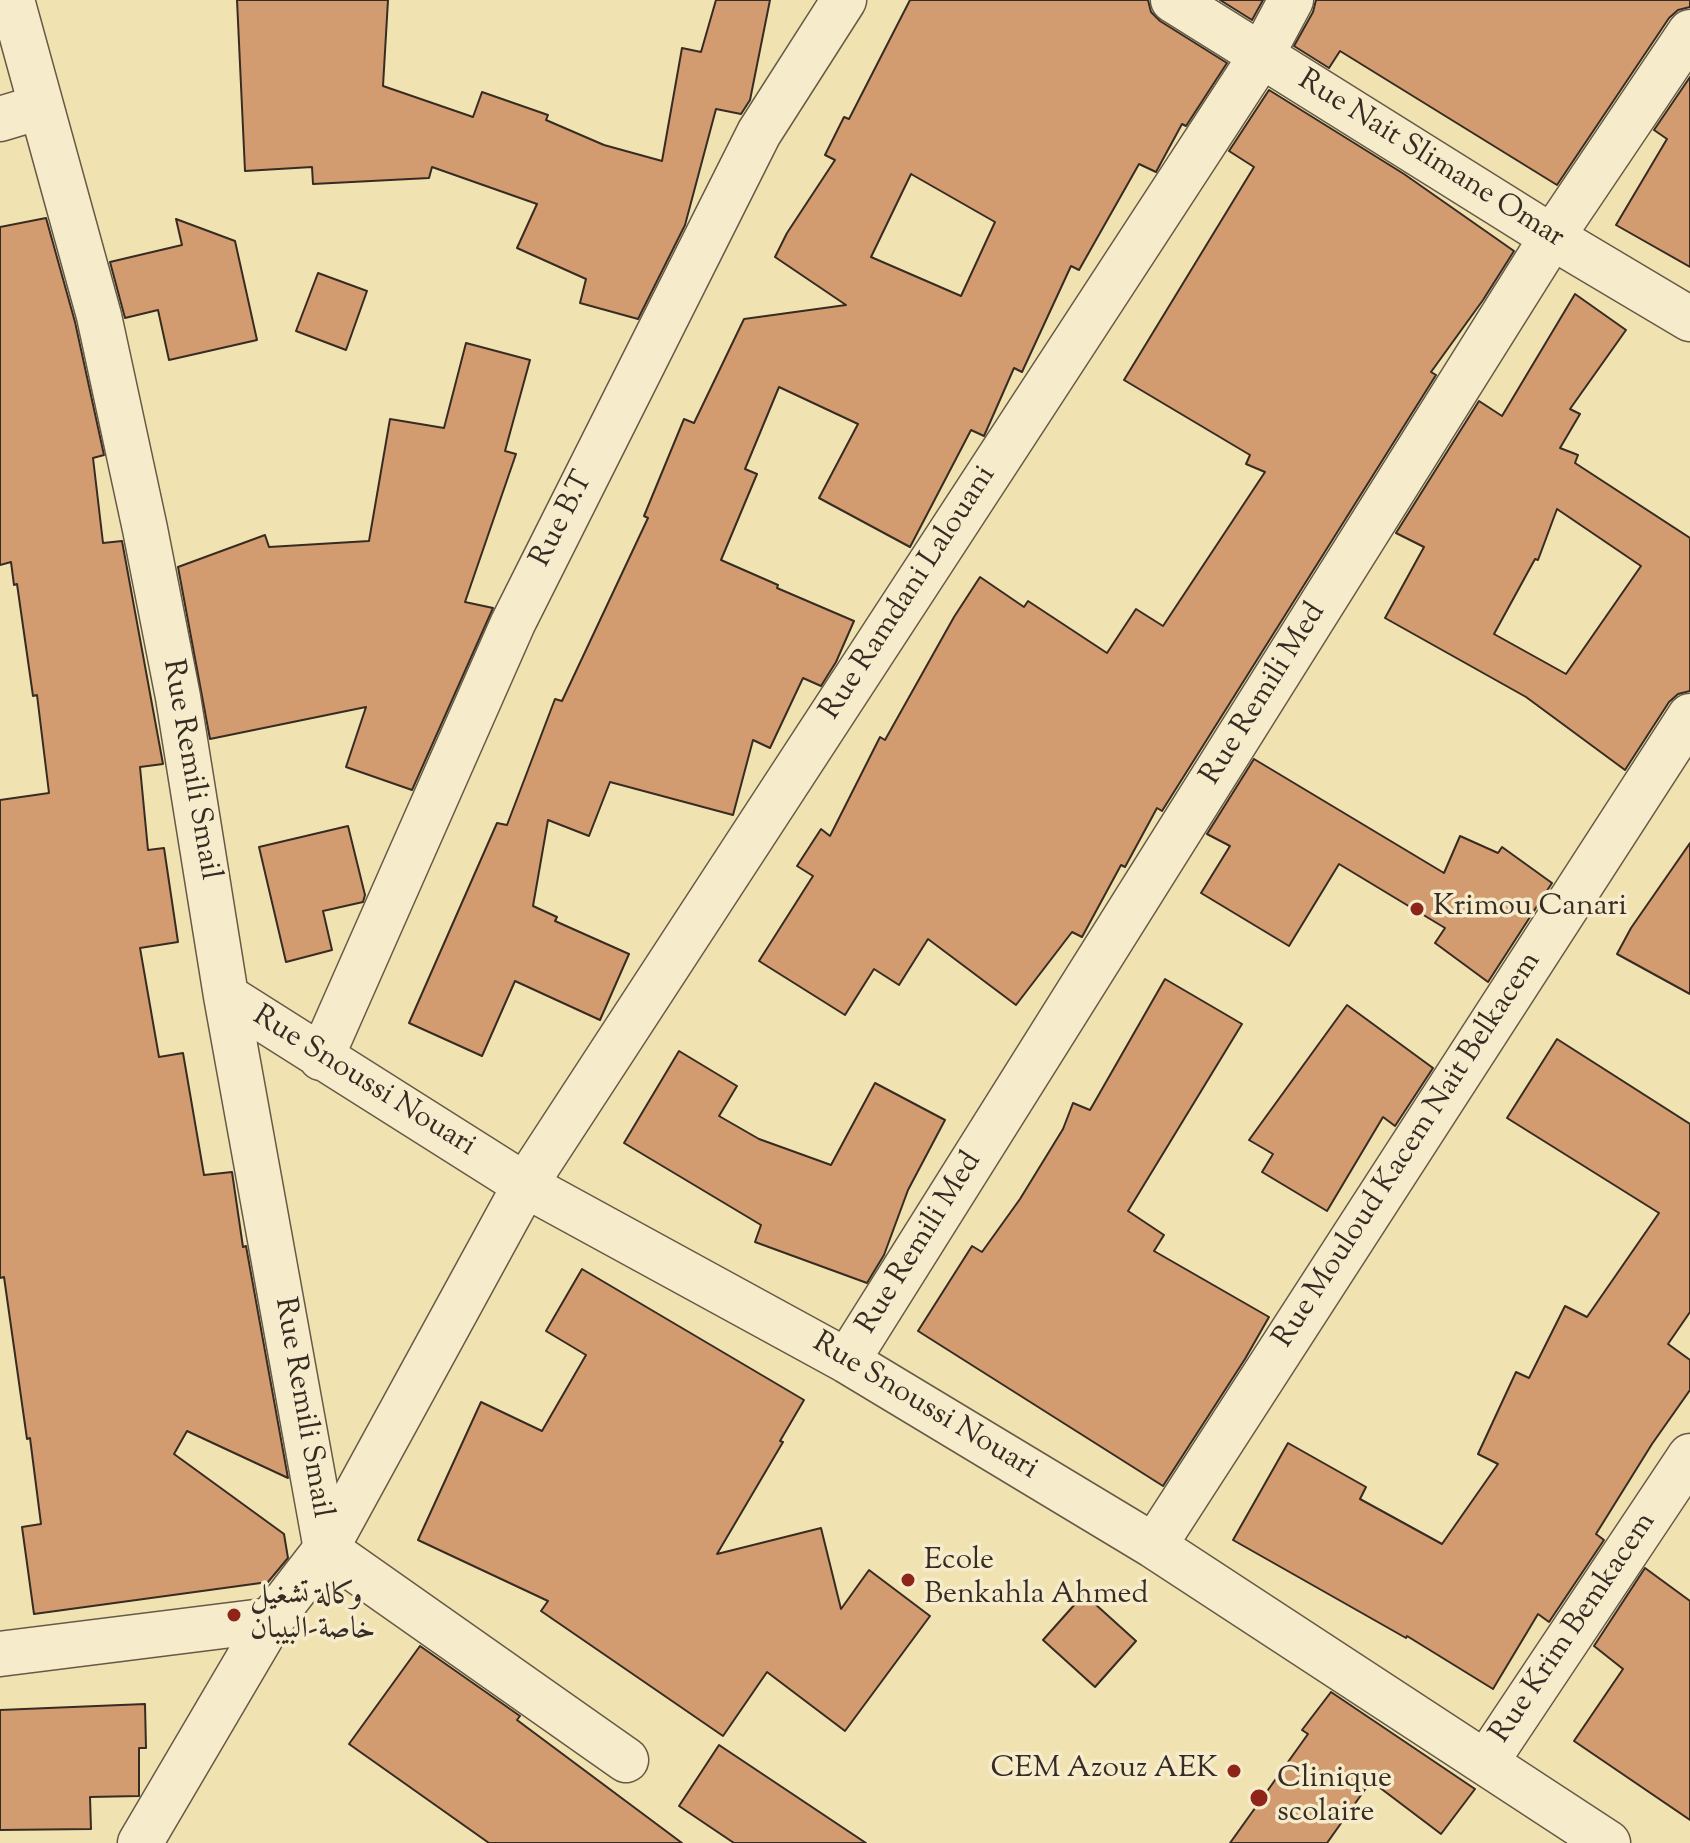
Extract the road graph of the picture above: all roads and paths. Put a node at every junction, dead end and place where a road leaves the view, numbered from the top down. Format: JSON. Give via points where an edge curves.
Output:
{"nodes":[{"id":1,"x":12,"y":0,"type":"edge"},
{"id":2,"x":844,"y":0,"type":"edge"},
{"id":3,"x":1173,"y":0,"type":"edge"},
{"id":4,"x":1291,"y":0,"type":"edge"},
{"id":5,"x":1690,"y":32,"type":"edge"},
{"id":6,"x":1261,"y":56,"type":"junction"},
{"id":7,"x":20,"y":113,"type":"edge"},
{"id":8,"x":1552,"y":237,"type":"junction"},
{"id":9,"x":1690,"y":319,"type":"edge"},
{"id":10,"x":1690,"y":716,"type":"edge"},
{"id":11,"x":226,"y":996,"type":"junction"},
{"id":12,"x":321,"y":1058,"type":"junction"},
{"id":13,"x":525,"y":1185,"type":"junction"},
{"id":14,"x":847,"y":1361,"type":"junction"},
{"id":15,"x":1690,"y":1456,"type":"edge"},
{"id":16,"x":1154,"y":1546,"type":"junction"},
{"id":17,"x":326,"y":1549,"type":"junction"},
{"id":18,"x":271,"y":1620,"type":"junction"},
{"id":19,"x":0,"y":1654,"type":"edge"},
{"id":20,"x":626,"y":1760,"type":"dead end"},
{"id":21,"x":1486,"y":1762,"type":"junction"},
{"id":22,"x":140,"y":1843,"type":"edge"},
{"id":23,"x":1608,"y":1843,"type":"edge"}],
"edges":[{"from":1,"to":7,"type":"street","name":"Rue Remili Smail"},
{"from":2,"to":12,"type":"street","name":"Rue B.T","via":[[759,133],[513,623]]},
{"from":3,"to":6,"type":"street","name":"Rue Nait Slimane Omar"},
{"from":4,"to":6,"type":"street","name":"Rue Ramdani Lalouani"},
{"from":5,"to":8,"type":"street","name":"Rue Remili Med"},
{"from":6,"to":8,"type":"street","name":"Rue Nait Slimane Omar"},
{"from":6,"to":13,"type":"street","name":"Rue Ramdani Lalouani"},
{"from":7,"to":11,"type":"street","name":"Rue Remili Smail","via":[[99,316],[178,697]]},
{"from":8,"to":9,"type":"street","name":"Rue Nait Slimane Omar"},
{"from":8,"to":14,"type":"street","name":"Rue Remili Med"},
{"from":10,"to":16,"type":"street","name":"Rue Mouloud Kacem Nait Belkacem"},
{"from":11,"to":12,"type":"street","name":"Rue Snoussi Nouari"},
{"from":11,"to":17,"type":"street","name":"Rue Remili Smail"},
{"from":12,"to":13,"type":"street","name":"Rue Snoussi Nouari"},
{"from":13,"to":14,"type":"street","name":"Rue Snoussi Nouari"},
{"from":13,"to":17,"type":"street","name":"Rue Ramdani Lalouani"},
{"from":14,"to":16,"type":"street","name":"Rue Snoussi Nouari"},
{"from":15,"to":21,"type":"street","name":"Rue Krim Bemkacem"},
{"from":16,"to":21,"type":"street","name":"Rue Snoussi Nouari"},
{"from":17,"to":18,"type":"street","name":"Rue Ramdani Lalouani"},
{"from":17,"to":20,"type":"street"},
{"from":18,"to":19,"type":"street"},
{"from":18,"to":22,"type":"street","name":"Rue Ramdani Lalouani"},
{"from":21,"to":23,"type":"street","name":"Rue Snoussi Nouari"}]}
